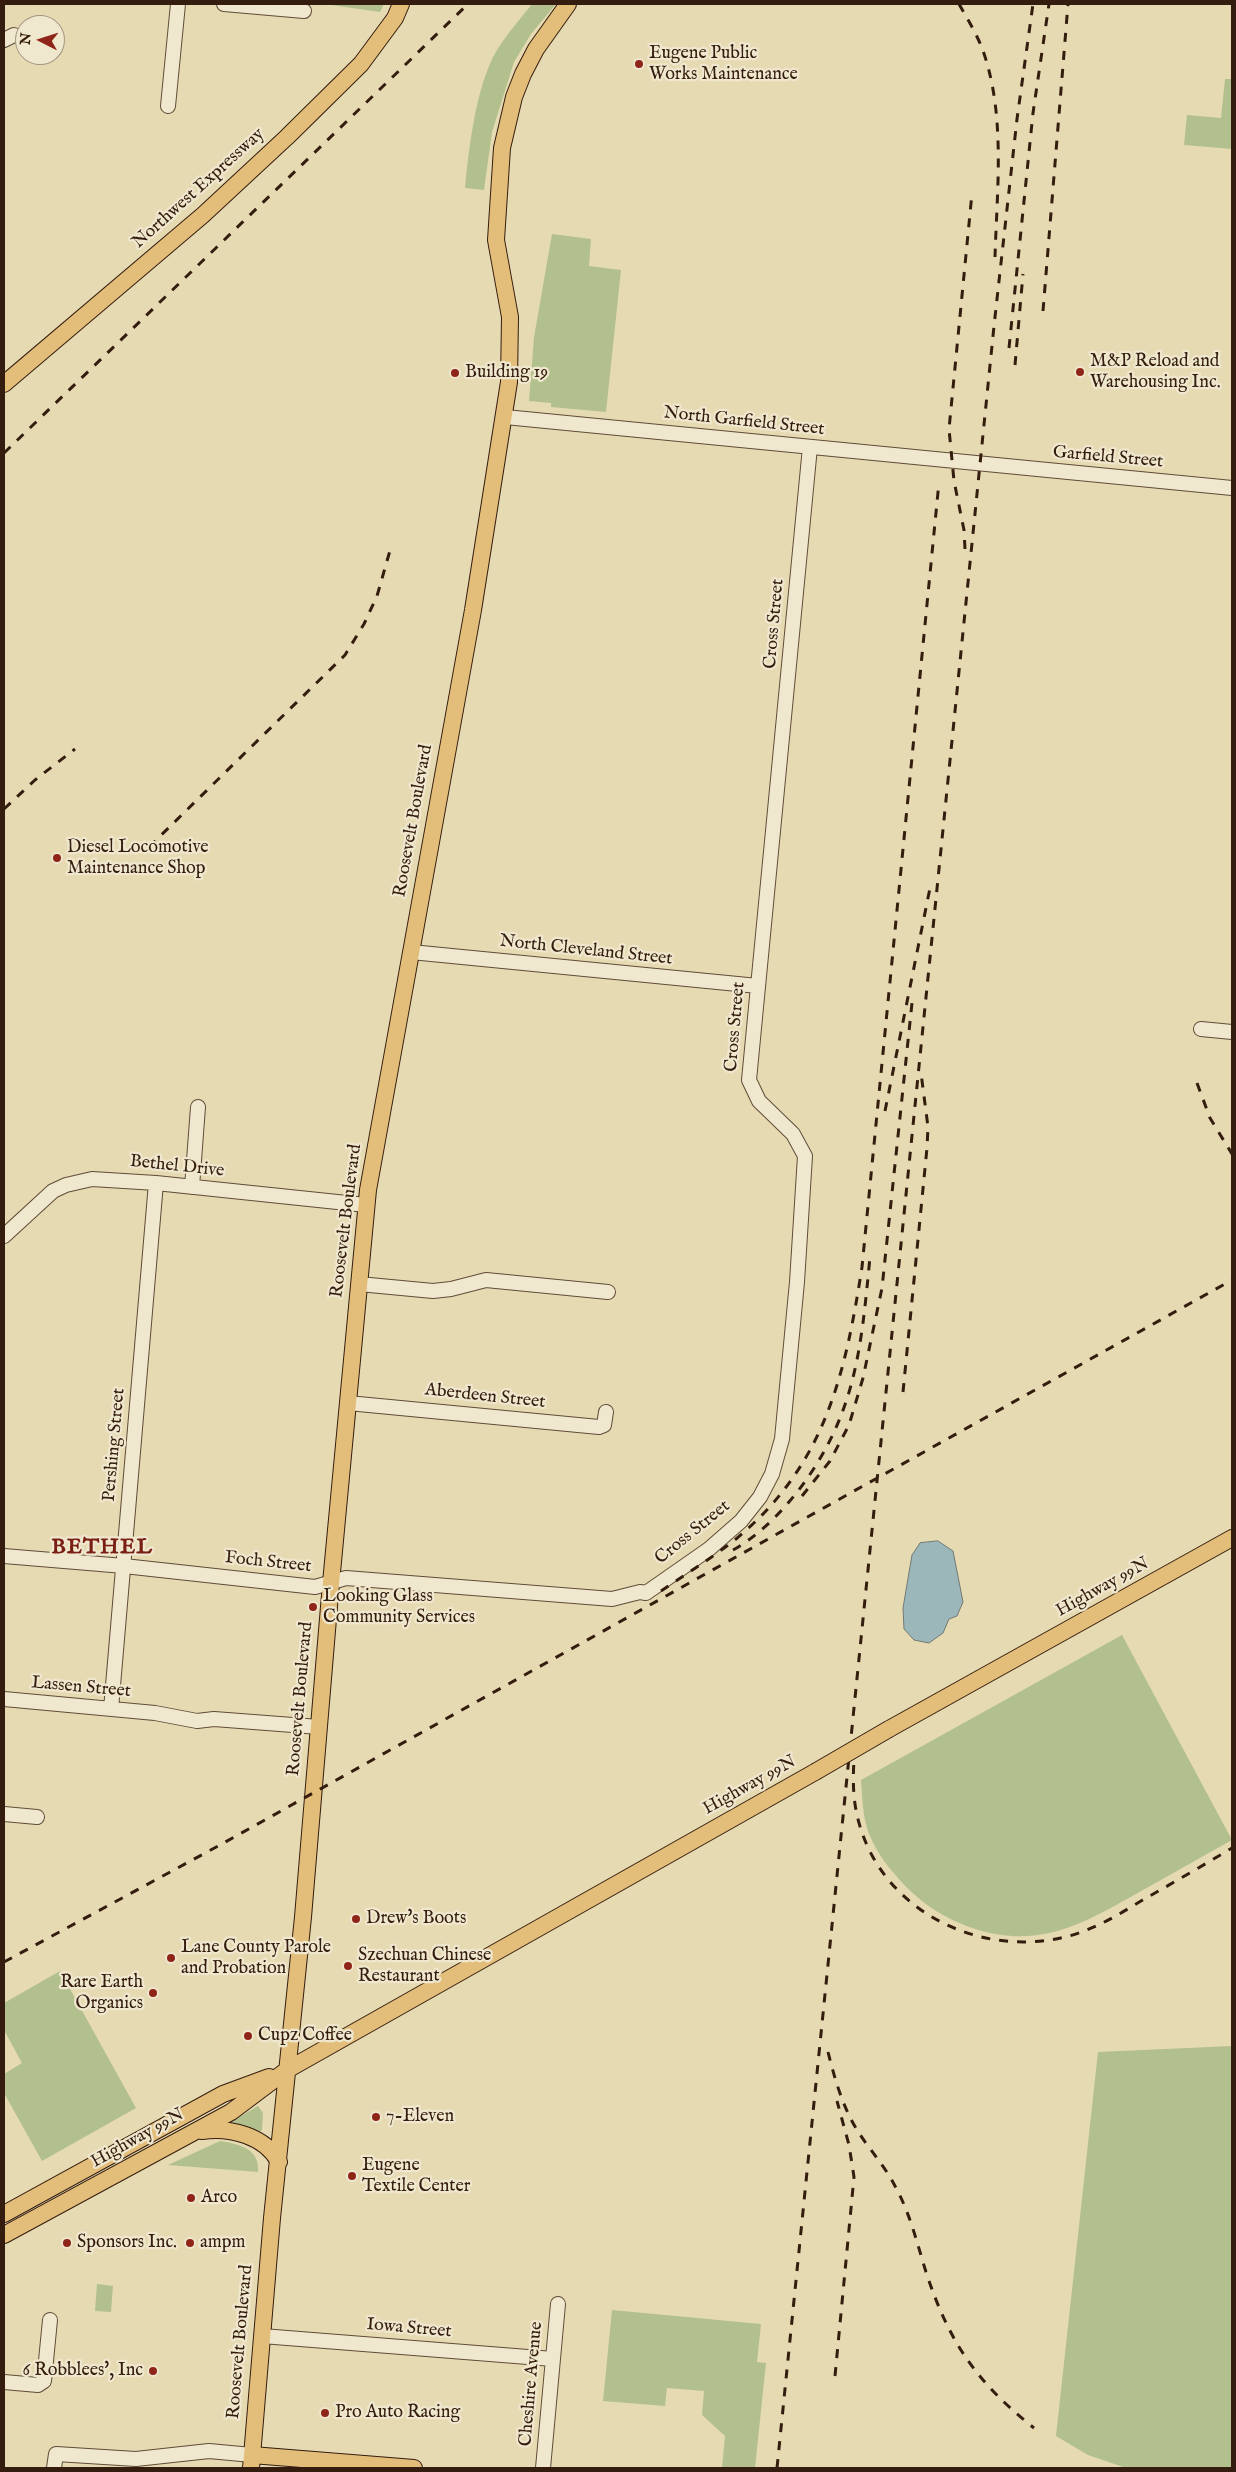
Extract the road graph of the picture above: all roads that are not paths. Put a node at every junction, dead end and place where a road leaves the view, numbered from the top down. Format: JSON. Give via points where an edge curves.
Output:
{"nodes":[{"id":1,"x":178,"y":4,"type":"edge"},
{"id":2,"x":224,"y":4,"type":"edge"},
{"id":3,"x":401,"y":4,"type":"edge"},
{"id":4,"x":568,"y":4,"type":"edge"},
{"id":5,"x":304,"y":11,"type":"dead end"},
{"id":6,"x":168,"y":106,"type":"dead end"},
{"id":7,"x":4,"y":384,"type":"edge"},
{"id":8,"x":505,"y":417,"type":"junction"},
{"id":9,"x":810,"y":447,"type":"junction"},
{"id":10,"x":980,"y":465,"type":"joint"},
{"id":11,"x":1232,"y":488,"type":"edge"},
{"id":12,"x":410,"y":952,"type":"junction"},
{"id":13,"x":758,"y":986,"type":"junction"},
{"id":14,"x":1201,"y":1029,"type":"dead end"},
{"id":15,"x":1232,"y":1032,"type":"edge"},
{"id":16,"x":198,"y":1107,"type":"dead end"},
{"id":17,"x":156,"y":1183,"type":"junction"},
{"id":18,"x":192,"y":1187,"type":"junction"},
{"id":19,"x":366,"y":1205,"type":"junction"},
{"id":20,"x":4,"y":1236,"type":"edge"},
{"id":21,"x":359,"y":1284,"type":"junction"},
{"id":22,"x":608,"y":1292,"type":"dead end"},
{"id":23,"x":348,"y":1403,"type":"junction"},
{"id":24,"x":606,"y":1412,"type":"dead end"},
{"id":25,"x":1232,"y":1538,"type":"edge"},
{"id":26,"x":4,"y":1556,"type":"edge"},
{"id":27,"x":124,"y":1566,"type":"junction"},
{"id":28,"x":331,"y":1583,"type":"junction"},
{"id":29,"x":646,"y":1593,"type":"joint"},
{"id":30,"x":4,"y":1700,"type":"edge"},
{"id":31,"x":111,"y":1709,"type":"junction"},
{"id":32,"x":319,"y":1727,"type":"junction"},
{"id":33,"x":4,"y":1814,"type":"edge"},
{"id":34,"x":37,"y":1817,"type":"dead end"},
{"id":35,"x":287,"y":2070,"type":"junction"},
{"id":36,"x":192,"y":2132,"type":"junction"},
{"id":37,"x":279,"y":2162,"type":"junction"},
{"id":38,"x":4,"y":2214,"type":"edge"},
{"id":39,"x":4,"y":2235,"type":"edge"},
{"id":40,"x":558,"y":2304,"type":"dead end"},
{"id":41,"x":50,"y":2320,"type":"dead end"},
{"id":42,"x":262,"y":2336,"type":"junction"},
{"id":43,"x":553,"y":2359,"type":"junction"},
{"id":44,"x":4,"y":2382,"type":"edge"},
{"id":45,"x":252,"y":2461,"type":"edge"},
{"id":46,"x":54,"y":2468,"type":"edge"},
{"id":47,"x":414,"y":2468,"type":"edge"},
{"id":48,"x":543,"y":2468,"type":"edge"}],
"edges":[{"from":1,"to":6,"type":"street"},
{"from":2,"to":5,"type":"street"},
{"from":3,"to":7,"type":"main road","name":"Northwest Expressway","via":[[395,18],[361,64],[286,137],[203,215]]},
{"from":4,"to":8,"type":"main road","name":"Roosevelt Boulevard","via":[[536,49],[523,74],[502,148],[496,240],[510,317],[511,350]]},
{"from":8,"to":9,"type":"street","name":"North Garfield Street"},
{"from":8,"to":12,"type":"main road","name":"Roosevelt Boulevard"},
{"from":9,"to":10,"type":"street","name":"North Garfield Street"},
{"from":9,"to":13,"type":"street","name":"Cross Street"},
{"from":10,"to":11,"type":"street","name":"Garfield Street"},
{"from":12,"to":13,"type":"street","name":"North Cleveland Street"},
{"from":12,"to":19,"type":"main road","name":"Roosevelt Boulevard"},
{"from":13,"to":29,"type":"street","name":"Cross Street","via":[[749,1080],[759,1101],[793,1134],[805,1156],[782,1439],[772,1474],[760,1497],[741,1521],[709,1549]]},
{"from":14,"to":15,"type":"street"},
{"from":16,"to":18,"type":"street"},
{"from":17,"to":18,"type":"street","name":"Bethel Drive"},
{"from":17,"to":20,"type":"street","name":"Bethel Drive","via":[[101,1179],[66,1185],[42,1200]]},
{"from":17,"to":27,"type":"street","name":"Pershing Street"},
{"from":18,"to":19,"type":"street","name":"Bethel Drive"},
{"from":19,"to":21,"type":"main road","name":"Roosevelt Boulevard"},
{"from":21,"to":22,"type":"street","via":[[441,1290],[486,1280]]},
{"from":21,"to":23,"type":"main road","name":"Roosevelt Boulevard"},
{"from":23,"to":24,"type":"street","name":"Aberdeen Street","via":[[599,1427],[604,1424]]},
{"from":23,"to":28,"type":"main road","name":"Roosevelt Boulevard"},
{"from":25,"to":35,"type":"main road","name":"Highway 99N","bridge":true},
{"from":26,"to":27,"type":"street","name":"Foch Street"},
{"from":27,"to":28,"type":"street","name":"Foch Street","via":[[315,1587]]},
{"from":27,"to":31,"type":"street","name":"Pershing Street"},
{"from":28,"to":29,"type":"street","name":"Foch Street","via":[[346,1578],[612,1599]]},
{"from":28,"to":32,"type":"main road","name":"Roosevelt Boulevard"},
{"from":30,"to":31,"type":"street","name":"Lassen Street"},
{"from":31,"to":32,"type":"street","name":"Lassen Street","via":[[197,1721],[214,1719]]},
{"from":32,"to":35,"type":"main road","name":"Roosevelt Boulevard"},
{"from":33,"to":34,"type":"street"},
{"from":35,"to":36,"type":"main road","name":"Highway 99N","via":[[231,2112]]},
{"from":35,"to":37,"type":"main road","name":"Roosevelt Boulevard"},
{"from":35,"to":38,"type":"main road","name":"Highway 99N","via":[[223,2094]]},
{"from":36,"to":37,"type":"main road","via":[[232,2131],[264,2143]]},
{"from":36,"to":39,"type":"main road","name":"Highway 99N"},
{"from":37,"to":42,"type":"main road","name":"Roosevelt Boulevard"},
{"from":40,"to":43,"type":"street","name":"Cheshire Avenue"},
{"from":41,"to":44,"type":"street","via":[[44,2381],[38,2384]]},
{"from":42,"to":43,"type":"street","name":"Iowa Street"},
{"from":42,"to":45,"type":"main road","name":"Roosevelt Boulevard"},
{"from":43,"to":48,"type":"street","name":"Cheshire Avenue"},
{"from":45,"to":46,"type":"street","via":[[209,2451],[136,2459],[56,2454]]},
{"from":45,"to":47,"type":"main road"}]}
